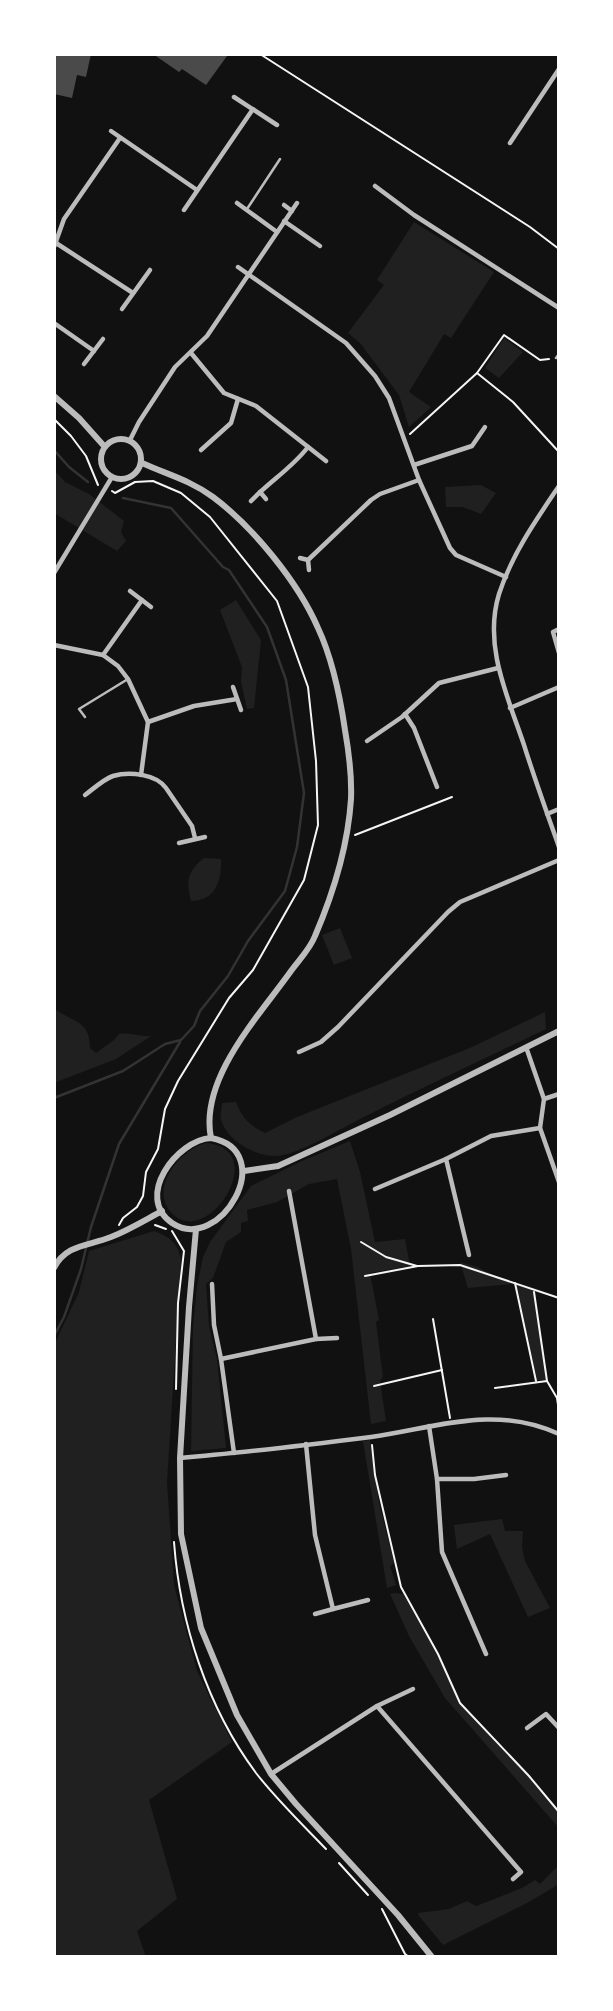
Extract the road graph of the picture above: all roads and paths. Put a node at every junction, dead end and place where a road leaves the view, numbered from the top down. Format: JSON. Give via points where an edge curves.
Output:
{"nodes":[{"id":1,"x":260,"y":54,"type":"edge"},
{"id":2,"x":559,"y":69,"type":"edge"},
{"id":3,"x":234,"y":97,"type":"dead end"},
{"id":4,"x":253,"y":109,"type":"junction"},
{"id":5,"x":277,"y":125,"type":"dead end"},
{"id":6,"x":111,"y":131,"type":"dead end"},
{"id":7,"x":120,"y":138,"type":"junction"},
{"id":8,"x":510,"y":143,"type":"dead end"},
{"id":9,"x":279,"y":159,"type":"dead end"},
{"id":10,"x":375,"y":186,"type":"dead end"},
{"id":11,"x":197,"y":190,"type":"junction"},
{"id":12,"x":237,"y":202,"type":"dead end"},
{"id":13,"x":297,"y":203,"type":"dead end"},
{"id":14,"x":284,"y":205,"type":"dead end"},
{"id":15,"x":247,"y":209,"type":"junction"},
{"id":16,"x":184,"y":210,"type":"dead end"},
{"id":17,"x":292,"y":211,"type":"junction"},
{"id":18,"x":285,"y":221,"type":"junction"},
{"id":19,"x":277,"y":232,"type":"junction"},
{"id":20,"x":55,"y":245,"type":"edge"},
{"id":21,"x":320,"y":246,"type":"dead end"},
{"id":22,"x":559,"y":249,"type":"edge"},
{"id":23,"x":238,"y":267,"type":"dead end"},
{"id":24,"x":150,"y":270,"type":"dead end"},
{"id":25,"x":247,"y":274,"type":"junction"},
{"id":26,"x":133,"y":293,"type":"junction"},
{"id":27,"x":559,"y":308,"type":"edge"},
{"id":28,"x":122,"y":309,"type":"dead end"},
{"id":29,"x":54,"y":323,"type":"edge"},
{"id":30,"x":103,"y":339,"type":"dead end"},
{"id":31,"x":94,"y":351,"type":"junction"},
{"id":32,"x":191,"y":353,"type":"junction"},
{"id":33,"x":557,"y":356,"type":"edge"},
{"id":34,"x":84,"y":365,"type":"dead end"},
{"id":35,"x":477,"y":373,"type":"junction"},
{"id":36,"x":54,"y":396,"type":"edge"},
{"id":37,"x":238,"y":399,"type":"junction"},
{"id":38,"x":54,"y":419,"type":"edge"},
{"id":39,"x":485,"y":426,"type":"dead end"},
{"id":40,"x":404,"y":439,"type":"junction"},
{"id":41,"x":130,"y":440,"type":"junction"},
{"id":42,"x":104,"y":446,"type":"junction"},
{"id":43,"x":308,"y":446,"type":"junction"},
{"id":44,"x":201,"y":450,"type":"dead end"},
{"id":45,"x":559,"y":452,"type":"edge"},
{"id":46,"x":326,"y":461,"type":"dead end"},
{"id":47,"x":142,"y":463,"type":"junction"},
{"id":48,"x":414,"y":465,"type":"junction"},
{"id":49,"x":112,"y":477,"type":"junction"},
{"id":50,"x":419,"y":480,"type":"junction"},
{"id":51,"x":96,"y":484,"type":"dead end"},
{"id":52,"x":559,"y":486,"type":"edge"},
{"id":53,"x":260,"y":492,"type":"junction"},
{"id":54,"x":115,"y":493,"type":"dead end"},
{"id":55,"x":266,"y":499,"type":"dead end"},
{"id":56,"x":251,"y":501,"type":"dead end"},
{"id":57,"x":300,"y":558,"type":"dead end"},
{"id":58,"x":308,"y":560,"type":"junction"},
{"id":59,"x":309,"y":570,"type":"dead end"},
{"id":60,"x":54,"y":573,"type":"edge"},
{"id":61,"x":506,"y":577,"type":"junction"},
{"id":62,"x":130,"y":591,"type":"dead end"},
{"id":63,"x":142,"y":600,"type":"junction"},
{"id":64,"x":151,"y":607,"type":"dead end"},
{"id":65,"x":559,"y":629,"type":"edge"},
{"id":66,"x":54,"y":645,"type":"edge"},
{"id":67,"x":559,"y":653,"type":"edge"},
{"id":68,"x":103,"y":655,"type":"junction"},
{"id":69,"x":498,"y":668,"type":"junction"},
{"id":70,"x":128,"y":679,"type":"junction"},
{"id":71,"x":233,"y":687,"type":"dead end"},
{"id":72,"x":559,"y":687,"type":"edge"},
{"id":73,"x":237,"y":699,"type":"junction"},
{"id":74,"x":510,"y":708,"type":"junction"},
{"id":75,"x":241,"y":710,"type":"dead end"},
{"id":76,"x":405,"y":715,"type":"junction"},
{"id":77,"x":85,"y":717,"type":"dead end"},
{"id":78,"x":148,"y":722,"type":"junction"},
{"id":79,"x":367,"y":741,"type":"dead end"},
{"id":80,"x":141,"y":775,"type":"junction"},
{"id":81,"x":438,"y":788,"type":"dead end"},
{"id":82,"x":85,"y":795,"type":"dead end"},
{"id":83,"x":452,"y":797,"type":"dead end"},
{"id":84,"x":559,"y":809,"type":"edge"},
{"id":85,"x":547,"y":814,"type":"junction"},
{"id":86,"x":205,"y":837,"type":"dead end"},
{"id":87,"x":195,"y":838,"type":"junction"},
{"id":88,"x":345,"y":839,"type":"junction"},
{"id":89,"x":179,"y":843,"type":"dead end"},
{"id":90,"x":559,"y":847,"type":"edge"},
{"id":91,"x":559,"y":860,"type":"edge"},
{"id":92,"x":559,"y":1031,"type":"edge"},
{"id":93,"x":526,"y":1046,"type":"junction"},
{"id":94,"x":299,"y":1052,"type":"dead end"},
{"id":95,"x":559,"y":1094,"type":"edge"},
{"id":96,"x":544,"y":1099,"type":"junction"},
{"id":97,"x":540,"y":1128,"type":"junction"},
{"id":98,"x":211,"y":1138,"type":"junction"},
{"id":99,"x":446,"y":1159,"type":"junction"},
{"id":100,"x":244,"y":1171,"type":"junction"},
{"id":101,"x":559,"y":1182,"type":"edge"},
{"id":102,"x":376,"y":1189,"type":"dead end"},
{"id":103,"x":289,"y":1191,"type":"dead end"},
{"id":104,"x":162,"y":1211,"type":"junction"},
{"id":105,"x":154,"y":1224,"type":"dead end"},
{"id":106,"x":196,"y":1229,"type":"junction"},
{"id":107,"x":119,"y":1234,"type":"junction"},
{"id":108,"x":361,"y":1242,"type":"dead end"},
{"id":109,"x":469,"y":1255,"type":"dead end"},
{"id":110,"x":418,"y":1266,"type":"junction"},
{"id":111,"x":54,"y":1268,"type":"edge"},
{"id":112,"x":365,"y":1276,"type":"dead end"},
{"id":113,"x":514,"y":1282,"type":"junction"},
{"id":114,"x":212,"y":1284,"type":"dead end"},
{"id":115,"x":534,"y":1290,"type":"junction"},
{"id":116,"x":559,"y":1298,"type":"edge"},
{"id":117,"x":433,"y":1319,"type":"dead end"},
{"id":118,"x":337,"y":1338,"type":"dead end"},
{"id":119,"x":316,"y":1339,"type":"junction"},
{"id":120,"x":221,"y":1359,"type":"junction"},
{"id":121,"x":442,"y":1370,"type":"junction"},
{"id":122,"x":537,"y":1381,"type":"junction"},
{"id":123,"x":547,"y":1381,"type":"junction"},
{"id":124,"x":374,"y":1386,"type":"dead end"},
{"id":125,"x":495,"y":1388,"type":"dead end"},
{"id":126,"x":175,"y":1399,"type":"dead end"},
{"id":127,"x":559,"y":1410,"type":"edge"},
{"id":128,"x":451,"y":1422,"type":"junction"},
{"id":129,"x":429,"y":1426,"type":"junction"},
{"id":130,"x":559,"y":1434,"type":"edge"},
{"id":131,"x":372,"y":1437,"type":"junction"},
{"id":132,"x":306,"y":1444,"type":"junction"},
{"id":133,"x":234,"y":1453,"type":"junction"},
{"id":134,"x":180,"y":1458,"type":"junction"},
{"id":135,"x":506,"y":1475,"type":"dead end"},
{"id":136,"x":438,"y":1479,"type":"junction"},
{"id":137,"x":173,"y":1532,"type":"dead end"},
{"id":138,"x":368,"y":1600,"type":"dead end"},
{"id":139,"x":333,"y":1609,"type":"junction"},
{"id":140,"x":315,"y":1614,"type":"dead end"},
{"id":141,"x":486,"y":1654,"type":"dead end"},
{"id":142,"x":413,"y":1689,"type":"dead end"},
{"id":143,"x":377,"y":1706,"type":"junction"},
{"id":144,"x":527,"y":1728,"type":"dead end"},
{"id":145,"x":559,"y":1728,"type":"edge"},
{"id":146,"x":271,"y":1774,"type":"junction"},
{"id":147,"x":559,"y":1812,"type":"edge"},
{"id":148,"x":332,"y":1855,"type":"dead end"},
{"id":149,"x":338,"y":1862,"type":"dead end"},
{"id":150,"x":513,"y":1879,"type":"dead end"},
{"id":151,"x":374,"y":1901,"type":"dead end"},
{"id":152,"x":382,"y":1909,"type":"dead end"},
{"id":153,"x":409,"y":1957,"type":"edge"},
{"id":154,"x":432,"y":1957,"type":"edge"}],
"edges":[{"from":1,"to":22,"type":"path"},
{"from":2,"to":8,"type":"street"},
{"from":3,"to":4,"type":"street"},
{"from":4,"to":5,"type":"street"},
{"from":4,"to":11,"type":"street"},
{"from":6,"to":7,"type":"street"},
{"from":7,"to":11,"type":"street"},
{"from":7,"to":20,"type":"street","via":[[64,219]]},
{"from":9,"to":15,"type":"lane"},
{"from":10,"to":27,"type":"street"},
{"from":11,"to":16,"type":"street"},
{"from":12,"to":15,"type":"street"},
{"from":13,"to":17,"type":"street"},
{"from":14,"to":17,"type":"street"},
{"from":15,"to":19,"type":"street"},
{"from":17,"to":18,"type":"street"},
{"from":18,"to":19,"type":"street"},
{"from":18,"to":21,"type":"street"},
{"from":19,"to":25,"type":"street"},
{"from":20,"to":26,"type":"street"},
{"from":23,"to":25,"type":"street"},
{"from":24,"to":26,"type":"street"},
{"from":25,"to":32,"type":"street"},
{"from":25,"to":40,"type":"street","via":[[361,358],[388,398]]},
{"from":26,"to":28,"type":"street"},
{"from":29,"to":31,"type":"street"},
{"from":30,"to":31,"type":"street"},
{"from":31,"to":34,"type":"street"},
{"from":32,"to":37,"type":"street","via":[[225,393]]},
{"from":32,"to":41,"type":"street","via":[[175,367]]},
{"from":33,"to":35,"type":"path","via":[[540,360],[504,335]]},
{"from":35,"to":40,"type":"path"},
{"from":35,"to":45,"type":"path","via":[[513,402]]},
{"from":36,"to":42,"type":"street"},
{"from":37,"to":43,"type":"street","via":[[263,410]]},
{"from":37,"to":44,"type":"street","via":[[231,423]]},
{"from":38,"to":51,"type":"path","via":[[86,456]]},
{"from":39,"to":48,"type":"street","via":[[472,446]]},
{"from":40,"to":48,"type":"street"},
{"from":41,"to":42,"type":"street","via":[[111,440]]},
{"from":41,"to":47,"type":"street","via":[[137,445]]},
{"from":42,"to":49,"type":"street","via":[[100,461]]},
{"from":43,"to":46,"type":"street"},
{"from":43,"to":53,"type":"street","via":[[295,464]]},
{"from":47,"to":49,"type":"street","via":[[128,478]]},
{"from":47,"to":88,"type":"street","via":[[194,484],[230,511],[291,582],[318,627],[335,677],[349,751],[351,798]]},
{"from":48,"to":50,"type":"street"},
{"from":49,"to":60,"type":"street"},
{"from":50,"to":58,"type":"street","via":[[371,500]]},
{"from":50,"to":61,"type":"street","via":[[456,555]]},
{"from":52,"to":61,"type":"street","via":[[515,554]]},
{"from":53,"to":55,"type":"street"},
{"from":53,"to":56,"type":"street"},
{"from":54,"to":107,"type":"path","via":[[135,482],[153,481],[181,493],[210,517],[277,601],[308,687],[318,825],[304,880],[253,970],[229,998],[178,1080],[165,1109],[143,1196],[123,1218]]},
{"from":57,"to":58,"type":"street"},
{"from":58,"to":59,"type":"street"},
{"from":61,"to":69,"type":"street","via":[[498,597]]},
{"from":62,"to":63,"type":"street"},
{"from":63,"to":64,"type":"street"},
{"from":63,"to":68,"type":"street"},
{"from":65,"to":67,"type":"street","via":[[553,632]]},
{"from":66,"to":68,"type":"street"},
{"from":68,"to":70,"type":"street"},
{"from":69,"to":74,"type":"street"},
{"from":69,"to":76,"type":"street","via":[[439,683]]},
{"from":70,"to":77,"type":"lane","via":[[79,709]]},
{"from":70,"to":78,"type":"street"},
{"from":71,"to":73,"type":"street"},
{"from":72,"to":74,"type":"street"},
{"from":73,"to":75,"type":"street"},
{"from":73,"to":78,"type":"street","via":[[194,706]]},
{"from":74,"to":85,"type":"street"},
{"from":76,"to":79,"type":"street"},
{"from":76,"to":81,"type":"street"},
{"from":78,"to":80,"type":"street"},
{"from":80,"to":82,"type":"street","via":[[112,776]]},
{"from":80,"to":87,"type":"street","via":[[162,782],[192,826]]},
{"from":83,"to":88,"type":"path"},
{"from":84,"to":85,"type":"street"},
{"from":85,"to":90,"type":"street"},
{"from":86,"to":87,"type":"street"},
{"from":87,"to":89,"type":"street"},
{"from":88,"to":98,"type":"street","via":[[314,939],[224,1069],[210,1116]]},
{"from":91,"to":94,"type":"street","via":[[460,902],[338,1027]]},
{"from":92,"to":93,"type":"street"},
{"from":93,"to":96,"type":"street"},
{"from":93,"to":100,"type":"street","via":[[278,1166]]},
{"from":95,"to":96,"type":"street"},
{"from":96,"to":97,"type":"street"},
{"from":97,"to":99,"type":"street","via":[[491,1136]]},
{"from":97,"to":101,"type":"street"},
{"from":98,"to":100,"type":"street","via":[[233,1149]]},
{"from":98,"to":104,"type":"street","via":[[191,1143],[178,1153],[157,1189]]},
{"from":99,"to":102,"type":"street"},
{"from":99,"to":109,"type":"street"},
{"from":100,"to":106,"type":"street","via":[[241,1190],[226,1210],[215,1222]]},
{"from":103,"to":119,"type":"street"},
{"from":104,"to":106,"type":"street","via":[[182,1228]]},
{"from":104,"to":107,"type":"street"},
{"from":105,"to":126,"type":"path","via":[[172,1231],[184,1251]]},
{"from":106,"to":134,"type":"street"},
{"from":107,"to":111,"type":"street","via":[[65,1253]]},
{"from":108,"to":110,"type":"path","via":[[386,1257]]},
{"from":110,"to":112,"type":"path"},
{"from":110,"to":113,"type":"path","via":[[460,1265]]},
{"from":113,"to":115,"type":"path"},
{"from":113,"to":122,"type":"path"},
{"from":114,"to":120,"type":"street"},
{"from":115,"to":116,"type":"path"},
{"from":115,"to":123,"type":"path"},
{"from":117,"to":121,"type":"path"},
{"from":118,"to":119,"type":"street"},
{"from":119,"to":120,"type":"street"},
{"from":120,"to":133,"type":"street"},
{"from":121,"to":124,"type":"path"},
{"from":121,"to":128,"type":"path"},
{"from":122,"to":123,"type":"path"},
{"from":122,"to":125,"type":"path"},
{"from":123,"to":127,"type":"path"},
{"from":128,"to":129,"type":"street"},
{"from":128,"to":130,"type":"street","via":[[498,1418]]},
{"from":129,"to":131,"type":"street"},
{"from":129,"to":136,"type":"street"},
{"from":131,"to":132,"type":"street"},
{"from":131,"to":147,"type":"path","via":[[374,1475],[401,1587],[460,1703]]},
{"from":132,"to":133,"type":"street"},
{"from":132,"to":139,"type":"street","via":[[315,1535]]},
{"from":133,"to":134,"type":"street"},
{"from":134,"to":146,"type":"street","via":[[181,1534],[201,1628],[237,1715]]},
{"from":135,"to":136,"type":"street"},
{"from":136,"to":141,"type":"street","via":[[442,1552]]},
{"from":137,"to":148,"type":"path","via":[[184,1613],[214,1699],[256,1772]]},
{"from":138,"to":139,"type":"street"},
{"from":139,"to":140,"type":"street"},
{"from":142,"to":143,"type":"street"},
{"from":143,"to":146,"type":"street"},
{"from":143,"to":150,"type":"street","via":[[521,1872]]},
{"from":144,"to":145,"type":"street","via":[[546,1714]]},
{"from":146,"to":154,"type":"street"},
{"from":149,"to":151,"type":"path"},
{"from":152,"to":153,"type":"path"}]}
